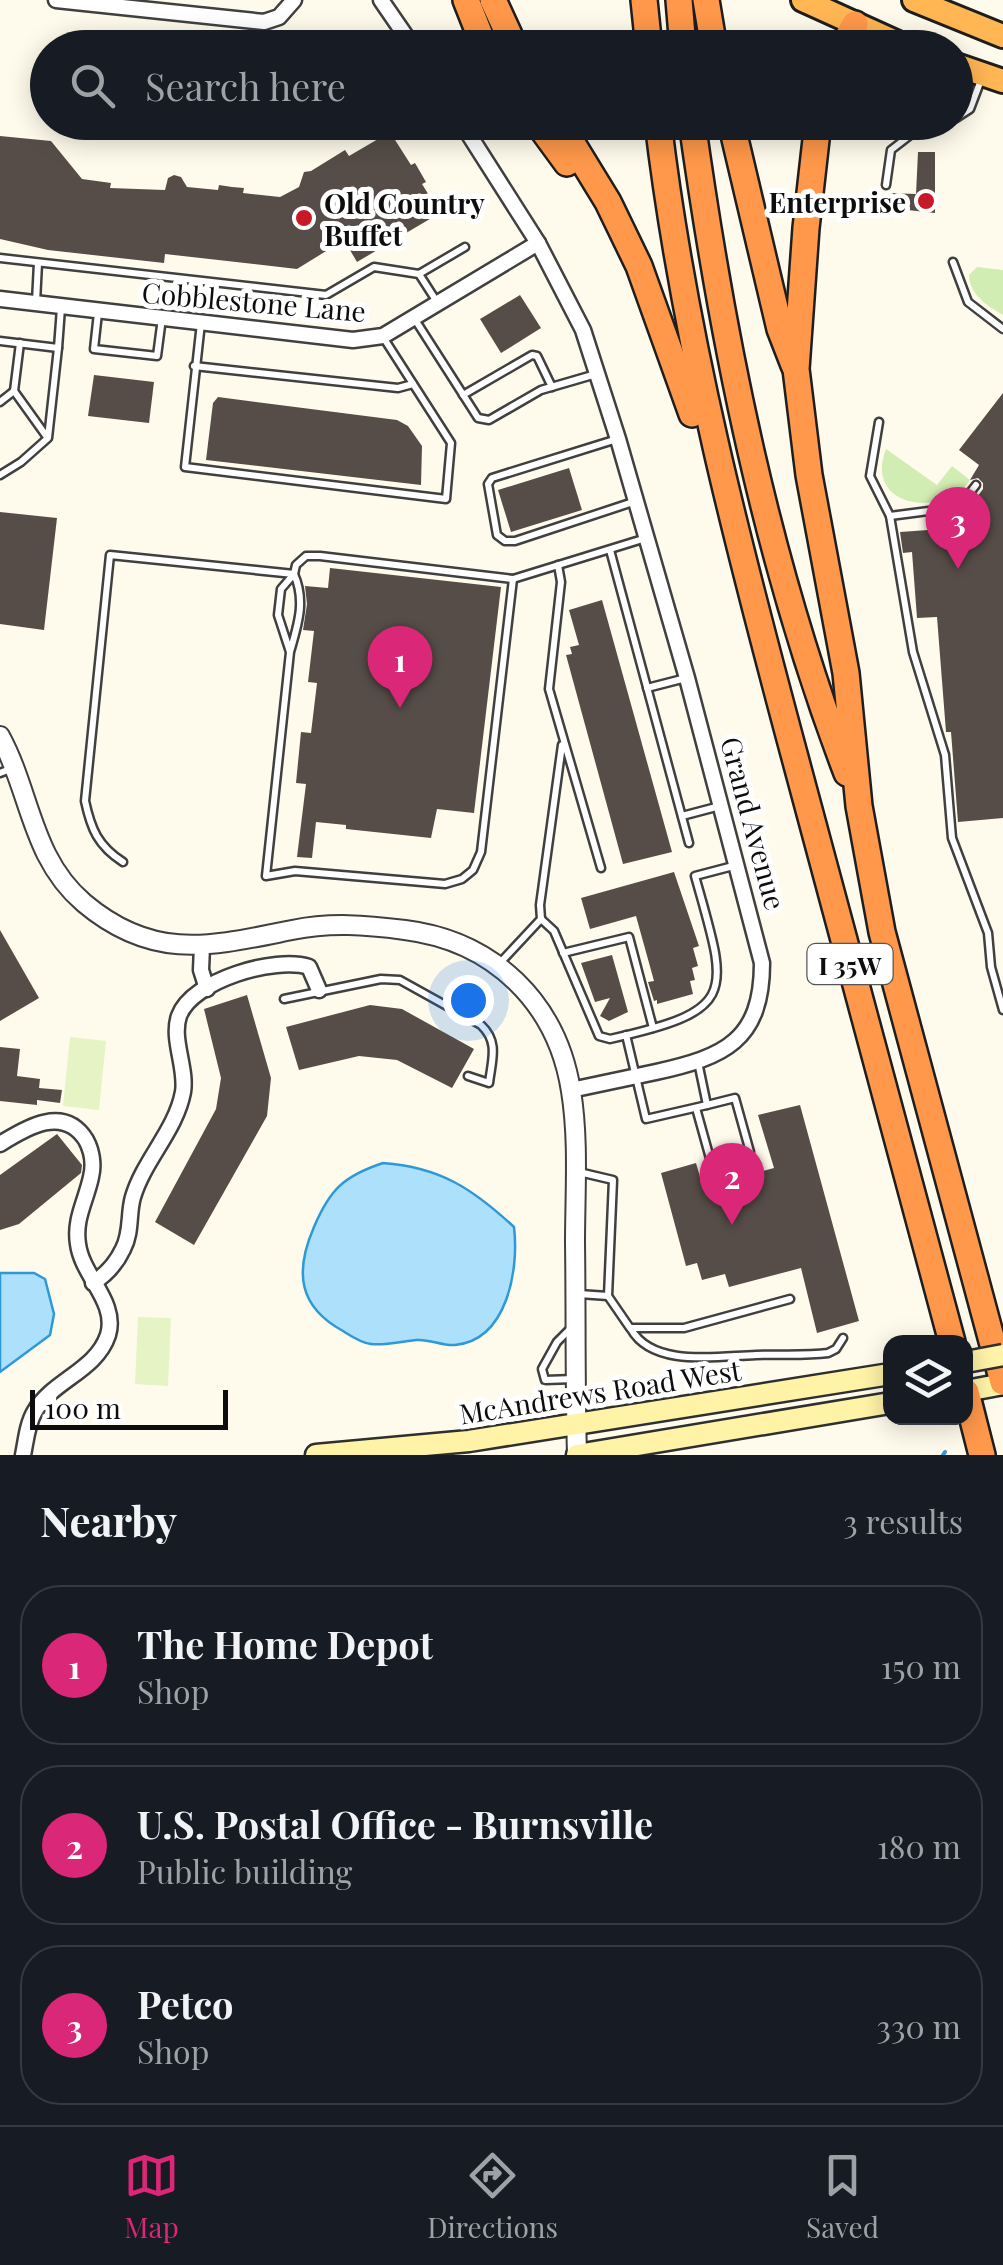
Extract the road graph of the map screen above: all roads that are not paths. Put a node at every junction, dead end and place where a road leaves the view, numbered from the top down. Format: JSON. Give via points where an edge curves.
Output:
{"nodes":[{"id":1,"x":56,"y":0,"type":"edge"},
{"id":2,"x":294,"y":0,"type":"edge"},
{"id":3,"x":381,"y":0,"type":"edge"},
{"id":4,"x":466,"y":0,"type":"edge"},
{"id":5,"x":493,"y":0,"type":"edge"},
{"id":6,"x":644,"y":0,"type":"edge"},
{"id":7,"x":678,"y":0,"type":"edge"},
{"id":8,"x":706,"y":0,"type":"edge"},
{"id":9,"x":914,"y":0,"type":"edge"},
{"id":10,"x":813,"y":2,"type":"edge"},
{"id":11,"x":180,"y":7,"type":"edge"},
{"id":12,"x":854,"y":24,"type":"junction"},
{"id":13,"x":402,"y":30,"type":"edge"},
{"id":14,"x":478,"y":30,"type":"edge"},
{"id":15,"x":506,"y":30,"type":"edge"},
{"id":16,"x":647,"y":30,"type":"edge"},
{"id":17,"x":681,"y":30,"type":"edge"},
{"id":18,"x":711,"y":30,"type":"edge"},
{"id":19,"x":851,"y":30,"type":"edge"},
{"id":20,"x":868,"y":30,"type":"edge"},
{"id":21,"x":1003,"y":36,"type":"edge"},
{"id":22,"x":992,"y":78,"type":"edge"},
{"id":23,"x":973,"y":106,"type":"edge"},
{"id":24,"x":473,"y":140,"type":"edge"},
{"id":25,"x":550,"y":140,"type":"edge"},
{"id":26,"x":571,"y":140,"type":"edge"},
{"id":27,"x":660,"y":140,"type":"edge"},
{"id":28,"x":695,"y":140,"type":"edge"},
{"id":29,"x":735,"y":140,"type":"edge"},
{"id":30,"x":816,"y":140,"type":"edge"},
{"id":31,"x":904,"y":140,"type":"edge"},
{"id":32,"x":886,"y":185,"type":"dead end"},
{"id":33,"x":538,"y":242,"type":"junction"},
{"id":34,"x":465,"y":247,"type":"dead end"},
{"id":35,"x":0,"y":258,"type":"edge"},
{"id":36,"x":953,"y":262,"type":"dead end"},
{"id":37,"x":38,"y":263,"type":"junction"},
{"id":38,"x":639,"y":266,"type":"junction"},
{"id":39,"x":419,"y":274,"type":"junction"},
{"id":40,"x":0,"y":299,"type":"edge"},
{"id":41,"x":36,"y":304,"type":"junction"},
{"id":42,"x":438,"y":304,"type":"junction"},
{"id":43,"x":62,"y":307,"type":"junction"},
{"id":44,"x":98,"y":312,"type":"junction"},
{"id":45,"x":162,"y":318,"type":"junction"},
{"id":46,"x":414,"y":318,"type":"junction"},
{"id":47,"x":201,"y":322,"type":"junction"},
{"id":48,"x":1003,"y":330,"type":"edge"},
{"id":49,"x":383,"y":336,"type":"junction"},
{"id":50,"x":0,"y":341,"type":"edge"},
{"id":51,"x":20,"y":343,"type":"junction"},
{"id":52,"x":58,"y":348,"type":"junction"},
{"id":53,"x":194,"y":366,"type":"junction"},
{"id":54,"x":796,"y":369,"type":"junction"},
{"id":55,"x":597,"y":374,"type":"junction"},
{"id":56,"x":413,"y":384,"type":"junction"},
{"id":57,"x":552,"y":387,"type":"junction"},
{"id":58,"x":14,"y":391,"type":"junction"},
{"id":59,"x":463,"y":395,"type":"junction"},
{"id":60,"x":0,"y":402,"type":"edge"},
{"id":61,"x":879,"y":422,"type":"dead end"},
{"id":62,"x":48,"y":438,"type":"junction"},
{"id":63,"x":618,"y":439,"type":"junction"},
{"id":64,"x":0,"y":475,"type":"edge"},
{"id":65,"x":976,"y":485,"type":"dead end"},
{"id":66,"x":636,"y":501,"type":"junction"},
{"id":67,"x":890,"y":516,"type":"junction"},
{"id":68,"x":646,"y":538,"type":"junction"},
{"id":69,"x":610,"y":549,"type":"junction"},
{"id":70,"x":558,"y":565,"type":"junction"},
{"id":71,"x":294,"y":574,"type":"junction"},
{"id":72,"x":513,"y":579,"type":"junction"},
{"id":73,"x":748,"y":585,"type":"junction"},
{"id":74,"x":290,"y":652,"type":"junction"},
{"id":75,"x":687,"y":678,"type":"junction"},
{"id":76,"x":647,"y":688,"type":"junction"},
{"id":77,"x":0,"y":736,"type":"edge"},
{"id":78,"x":563,"y":741,"type":"junction"},
{"id":79,"x":7,"y":771,"type":"edge"},
{"id":80,"x":721,"y":806,"type":"junction"},
{"id":81,"x":859,"y":806,"type":"junction"},
{"id":82,"x":682,"y":816,"type":"junction"},
{"id":83,"x":689,"y":842,"type":"dead end"},
{"id":84,"x":123,"y":862,"type":"dead end"},
{"id":85,"x":737,"y":864,"type":"junction"},
{"id":86,"x":601,"y":868,"type":"dead end"},
{"id":87,"x":541,"y":919,"type":"junction"},
{"id":88,"x":202,"y":946,"type":"junction"},
{"id":89,"x":563,"y":954,"type":"junction"},
{"id":90,"x":498,"y":965,"type":"junction"},
{"id":91,"x":207,"y":989,"type":"junction"},
{"id":92,"x":320,"y":990,"type":"junction"},
{"id":93,"x":284,"y":999,"type":"dead end"},
{"id":94,"x":1003,"y":1010,"type":"edge"},
{"id":95,"x":653,"y":1028,"type":"junction"},
{"id":96,"x":626,"y":1036,"type":"junction"},
{"id":97,"x":698,"y":1062,"type":"junction"},
{"id":98,"x":468,"y":1076,"type":"dead end"},
{"id":99,"x":636,"y":1076,"type":"junction"},
{"id":100,"x":571,"y":1090,"type":"junction"},
{"id":101,"x":708,"y":1105,"type":"junction"},
{"id":102,"x":696,"y":1108,"type":"junction"},
{"id":103,"x":0,"y":1144,"type":"edge"},
{"id":104,"x":575,"y":1172,"type":"junction"},
{"id":105,"x":93,"y":1283,"type":"junction"},
{"id":106,"x":576,"y":1294,"type":"junction"},
{"id":107,"x":608,"y":1296,"type":"junction"},
{"id":108,"x":790,"y":1300,"type":"dead end"},
{"id":109,"x":576,"y":1324,"type":"junction"},
{"id":110,"x":630,"y":1328,"type":"junction"},
{"id":111,"x":950,"y":1335,"type":"edge"},
{"id":112,"x":842,"y":1338,"type":"dead end"},
{"id":113,"x":1003,"y":1356,"type":"edge"},
{"id":114,"x":973,"y":1361,"type":"edge"},
{"id":115,"x":883,"y":1375,"type":"edge"},
{"id":116,"x":576,"y":1378,"type":"junction"},
{"id":117,"x":1003,"y":1383,"type":"edge"},
{"id":118,"x":973,"y":1389,"type":"edge"},
{"id":119,"x":883,"y":1404,"type":"edge"},
{"id":120,"x":973,"y":1419,"type":"edge"},
{"id":121,"x":576,"y":1424,"type":"junction"},
{"id":122,"x":23,"y":1455,"type":"edge"},
{"id":123,"x":316,"y":1455,"type":"edge"},
{"id":124,"x":577,"y":1455,"type":"edge"},
{"id":125,"x":982,"y":1455,"type":"edge"}],
"edges":[{"from":1,"to":11,"type":"street"},
{"from":2,"to":11,"type":"street","via":[[264,22]]},
{"from":3,"to":13,"type":"street"},
{"from":4,"to":14,"type":"highway"},
{"from":5,"to":15,"type":"highway"},
{"from":6,"to":16,"type":"highway"},
{"from":7,"to":17,"type":"highway"},
{"from":8,"to":18,"type":"highway"},
{"from":9,"to":21,"type":"highway"},
{"from":10,"to":12,"type":"highway"},
{"from":12,"to":19,"type":"highway"},
{"from":12,"to":20,"type":"highway"},
{"from":22,"to":23,"type":"lane"},
{"from":24,"to":33,"type":"street","name":"Grand Avenue"},
{"from":25,"to":38,"type":"highway"},
{"from":26,"to":38,"type":"highway"},
{"from":27,"to":73,"type":"highway","number":"I 35W","via":[[694,354]]},
{"from":28,"to":81,"type":"highway","number":"I 35W","via":[[730,357],[771,541],[810,678]]},
{"from":29,"to":54,"type":"highway","via":[[780,329]]},
{"from":30,"to":54,"type":"highway"},
{"from":31,"to":32,"type":"lane","via":[[890,150]]},
{"from":33,"to":42,"type":"street","name":"Cobblestone Lane"},
{"from":33,"to":55,"type":"street","name":"Grand Avenue","via":[[583,330]]},
{"from":34,"to":39,"type":"lane"},
{"from":35,"to":37,"type":"lane"},
{"from":36,"to":48,"type":"lane","via":[[968,302]]},
{"from":37,"to":39,"type":"lane","via":[[326,295],[374,268]]},
{"from":37,"to":41,"type":"lane"},
{"from":38,"to":73,"type":"highway"},
{"from":39,"to":42,"type":"lane"},
{"from":40,"to":41,"type":"street","name":"Cobblestone Lane"},
{"from":41,"to":43,"type":"street","name":"Cobblestone Lane"},
{"from":42,"to":46,"type":"street","name":"Cobblestone Lane"},
{"from":43,"to":44,"type":"street","name":"Cobblestone Lane"},
{"from":43,"to":52,"type":"lane"},
{"from":44,"to":45,"type":"street","name":"Cobblestone Lane"},
{"from":44,"to":45,"type":"lane","via":[[94,350],[157,356]]},
{"from":45,"to":47,"type":"street","name":"Cobblestone Lane"},
{"from":46,"to":49,"type":"street","name":"Cobblestone Lane"},
{"from":46,"to":59,"type":"lane"},
{"from":47,"to":49,"type":"street","name":"Cobblestone Lane","via":[[353,340]]},
{"from":47,"to":53,"type":"lane"},
{"from":49,"to":56,"type":"lane"},
{"from":50,"to":51,"type":"lane"},
{"from":51,"to":52,"type":"lane"},
{"from":51,"to":58,"type":"lane"},
{"from":52,"to":62,"type":"lane"},
{"from":53,"to":56,"type":"lane","via":[[398,388]]},
{"from":53,"to":56,"type":"lane","via":[[185,467],[446,499],[451,443]]},
{"from":54,"to":81,"type":"highway","via":[[808,475],[846,673]]},
{"from":55,"to":57,"type":"lane"},
{"from":55,"to":63,"type":"street","name":"Grand Avenue"},
{"from":57,"to":59,"type":"lane","via":[[489,420],[478,418]]},
{"from":57,"to":59,"type":"lane","via":[[532,355]]},
{"from":58,"to":60,"type":"lane"},
{"from":58,"to":62,"type":"lane"},
{"from":61,"to":67,"type":"lane","via":[[870,476]]},
{"from":62,"to":64,"type":"lane"},
{"from":63,"to":66,"type":"street","name":"Grand Avenue"},
{"from":63,"to":66,"type":"lane","via":[[492,478],[497,535],[515,541]]},
{"from":65,"to":67,"type":"lane","via":[[959,507]]},
{"from":66,"to":68,"type":"street","name":"Grand Avenue"},
{"from":67,"to":94,"type":"lane","via":[[913,652],[946,755],[952,838],[988,933]]},
{"from":68,"to":69,"type":"lane"},
{"from":68,"to":75,"type":"street","name":"Grand Avenue"},
{"from":69,"to":70,"type":"lane"},
{"from":69,"to":76,"type":"lane"},
{"from":70,"to":72,"type":"lane"},
{"from":70,"to":78,"type":"lane","via":[[549,689]]},
{"from":71,"to":72,"type":"lane","via":[[306,556],[320,556]]},
{"from":71,"to":74,"type":"lane","via":[[302,592]]},
{"from":71,"to":74,"type":"lane","via":[[281,588],[278,614]]},
{"from":71,"to":84,"type":"lane","via":[[110,555],[85,801],[96,838]]},
{"from":72,"to":74,"type":"lane","via":[[481,852],[462,879],[427,884],[295,871],[266,876]]},
{"from":73,"to":111,"type":"highway","number":"I 35W"},
{"from":75,"to":76,"type":"lane"},
{"from":75,"to":80,"type":"street","name":"Grand Avenue"},
{"from":76,"to":82,"type":"lane"},
{"from":77,"to":79,"type":"street"},
{"from":78,"to":86,"type":"lane"},
{"from":78,"to":87,"type":"lane"},
{"from":79,"to":88,"type":"street","via":[[42,850],[85,904],[145,937]]},
{"from":80,"to":82,"type":"lane"},
{"from":80,"to":85,"type":"street","name":"Grand Avenue"},
{"from":81,"to":117,"type":"highway","number":"I 35W","via":[[882,932]]},
{"from":82,"to":83,"type":"lane"},
{"from":85,"to":95,"type":"lane","via":[[696,876],[719,971],[709,1002],[683,1020]]},
{"from":85,"to":97,"type":"street","name":"Grand Avenue","via":[[762,963],[762,991],[754,1018],[734,1042]]},
{"from":87,"to":89,"type":"lane"},
{"from":87,"to":90,"type":"lane"},
{"from":88,"to":90,"type":"street","via":[[350,924],[438,937]]},
{"from":88,"to":91,"type":"street"},
{"from":89,"to":95,"type":"lane","via":[[629,937]]},
{"from":89,"to":96,"type":"lane","via":[[599,1036]]},
{"from":90,"to":100,"type":"street","via":[[535,1002],[558,1044]]},
{"from":91,"to":92,"type":"street","via":[[261,966],[289,964],[313,971]]},
{"from":91,"to":105,"type":"street","via":[[180,1014],[182,1095],[133,1197],[127,1242],[112,1268]]},
{"from":92,"to":93,"type":"lane"},
{"from":92,"to":98,"type":"lane","via":[[400,980],[481,1025],[494,1042],[489,1083]]},
{"from":95,"to":96,"type":"lane"},
{"from":96,"to":99,"type":"lane"},
{"from":97,"to":99,"type":"street","name":"Grand Avenue"},
{"from":97,"to":101,"type":"lane"},
{"from":99,"to":100,"type":"street","name":"Grand Avenue"},
{"from":99,"to":102,"type":"lane","via":[[646,1118]]},
{"from":100,"to":104,"type":"street"},
{"from":101,"to":102,"type":"lane"},
{"from":101,"to":102,"type":"lane","via":[[735,1098],[750,1152],[711,1162]]},
{"from":103,"to":105,"type":"street","via":[[59,1120],[86,1140],[92,1174],[77,1234]]},
{"from":104,"to":106,"type":"street"},
{"from":104,"to":107,"type":"lane","via":[[613,1180]]},
{"from":105,"to":122,"type":"street","via":[[109,1311],[107,1338],[88,1365],[37,1408]]},
{"from":106,"to":107,"type":"lane"},
{"from":106,"to":109,"type":"street"},
{"from":107,"to":110,"type":"lane"},
{"from":108,"to":110,"type":"lane","via":[[684,1328]]},
{"from":109,"to":116,"type":"street"},
{"from":109,"to":116,"type":"lane","via":[[542,1369],[545,1380]]},
{"from":110,"to":112,"type":"lane","via":[[652,1348],[691,1357],[816,1354],[836,1349]]},
{"from":113,"to":114,"type":"main road","bridge":true},
{"from":115,"to":121,"type":"main road","name":"McAndrews Road West"},
{"from":116,"to":121,"type":"street"},
{"from":117,"to":118,"type":"main road"},
{"from":119,"to":124,"type":"main road"},
{"from":120,"to":125,"type":"highway"},
{"from":121,"to":123,"type":"main road","name":"McAndrews Road West"},
{"from":121,"to":124,"type":"street"}]}
